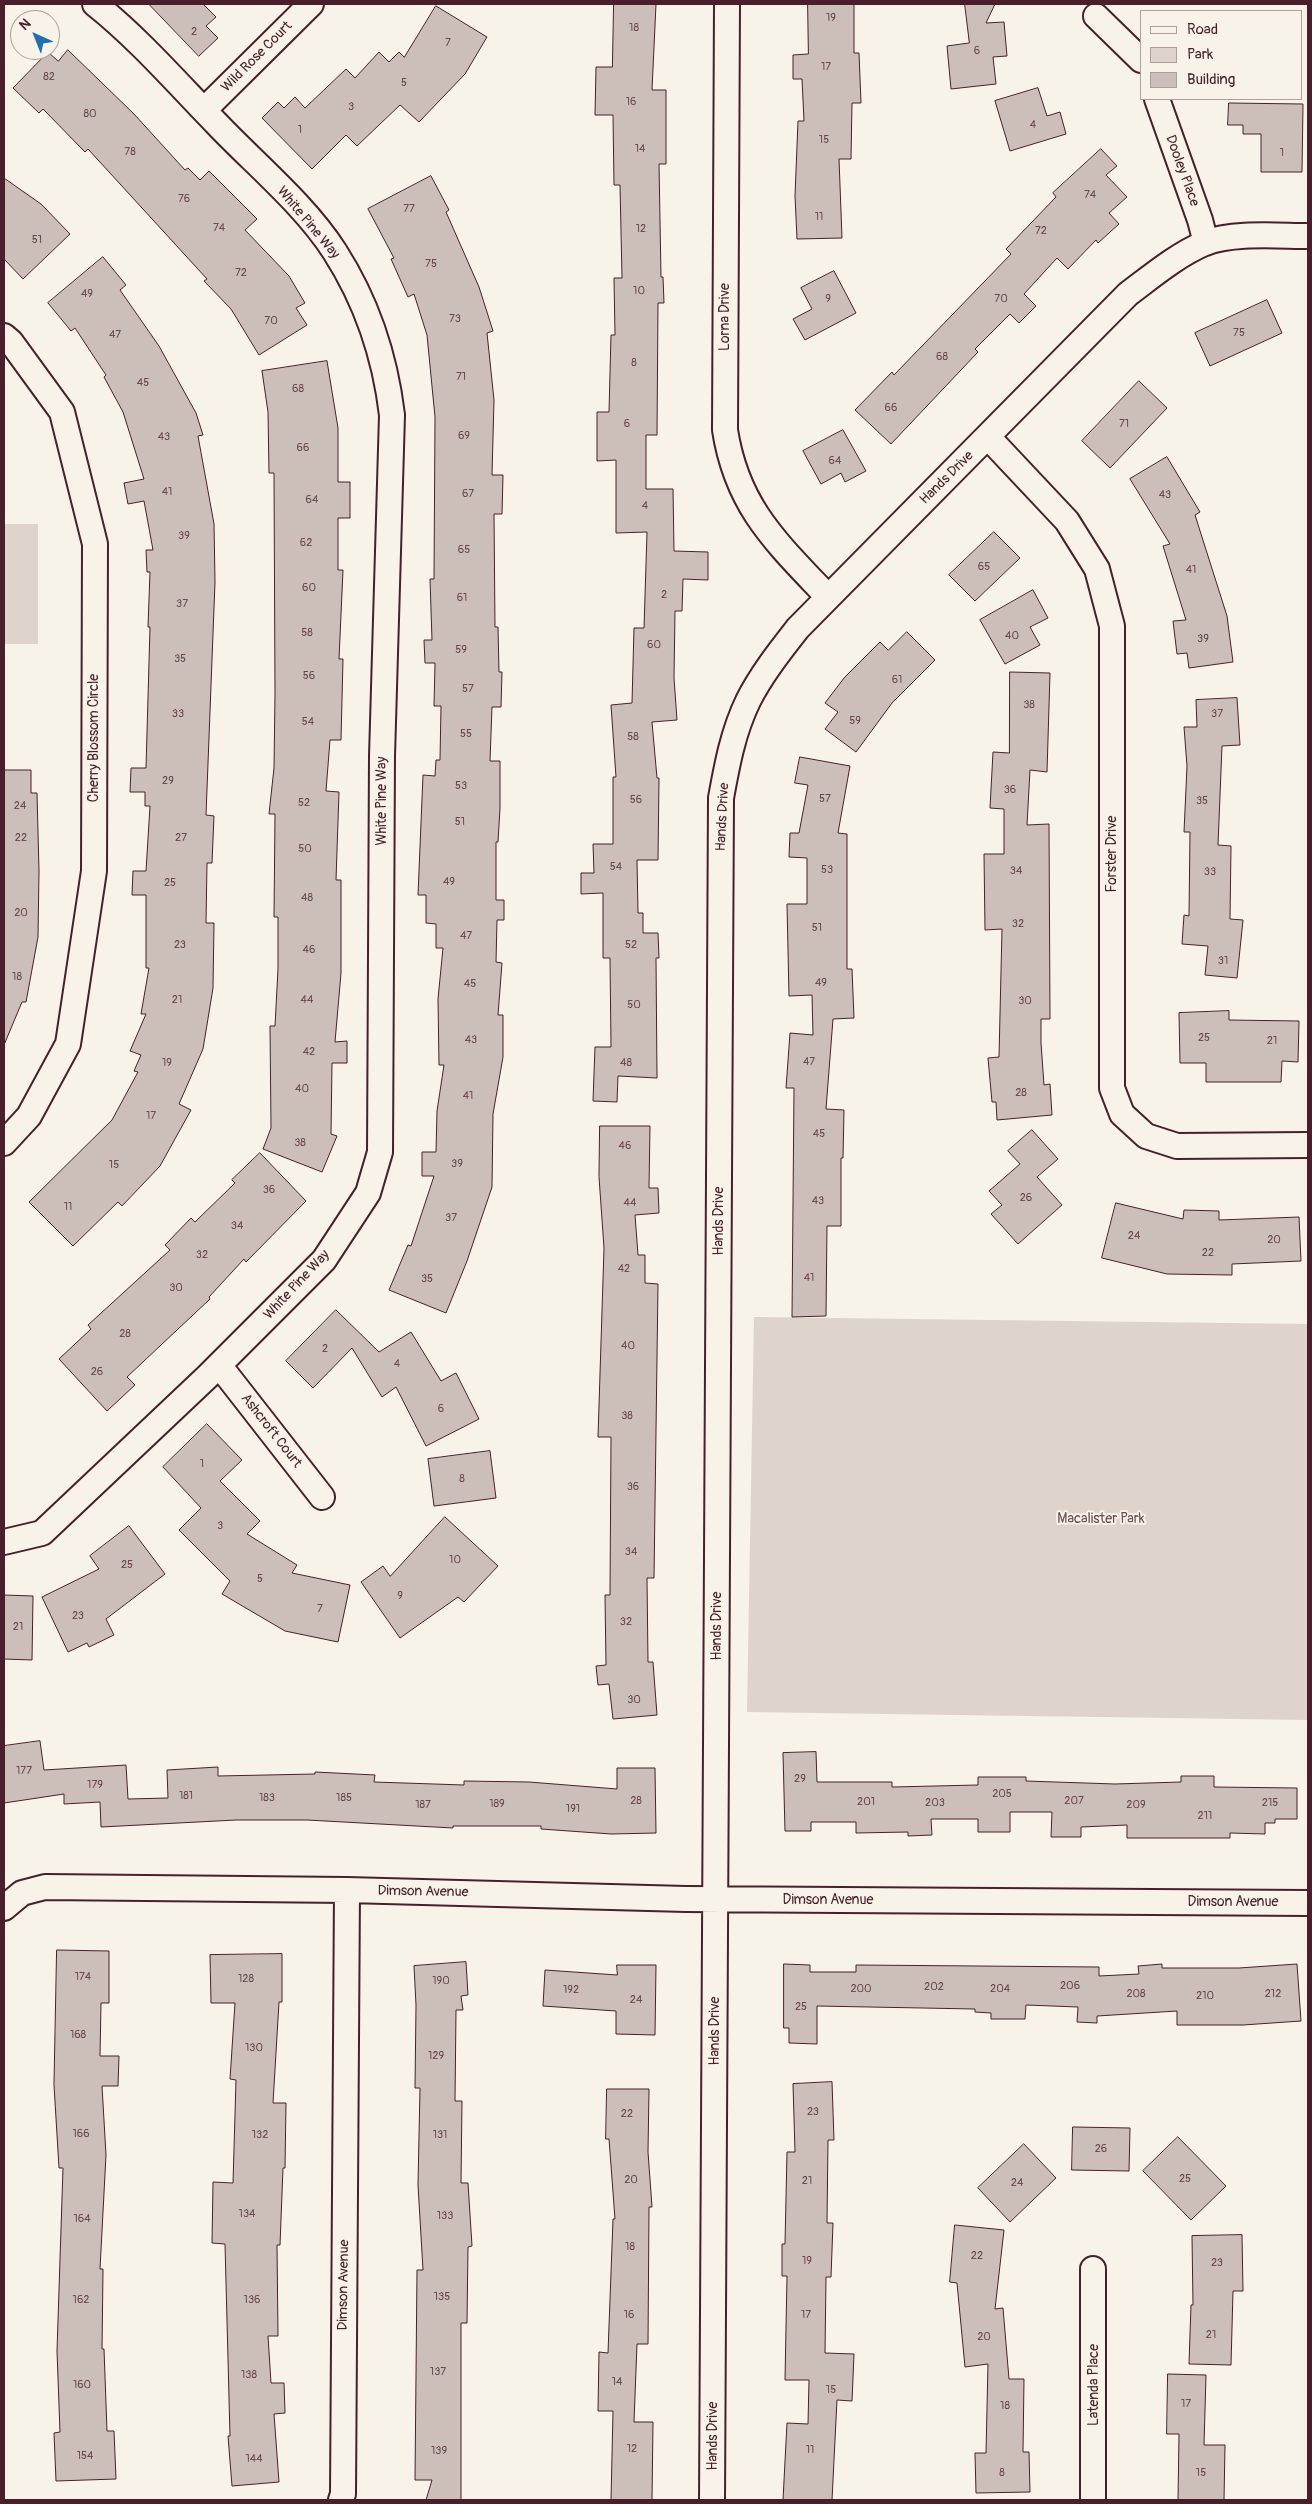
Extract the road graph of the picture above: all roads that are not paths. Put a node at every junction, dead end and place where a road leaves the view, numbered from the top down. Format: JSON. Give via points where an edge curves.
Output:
{"nodes":[{"id":1,"x":96,"y":4,"type":"edge"},
{"id":2,"x":311,"y":4,"type":"edge"},
{"id":3,"x":727,"y":4,"type":"edge"},
{"id":4,"x":1096,"y":16,"type":"dead end"},
{"id":5,"x":1140,"y":59,"type":"edge"},
{"id":6,"x":1157,"y":100,"type":"edge"},
{"id":7,"x":204,"y":110,"type":"junction"},
{"id":8,"x":1308,"y":236,"type":"edge"},
{"id":9,"x":1206,"y":243,"type":"junction"},
{"id":10,"x":4,"y":336,"type":"edge"},
{"id":11,"x":988,"y":437,"type":"junction"},
{"id":12,"x":828,"y":597,"type":"junction"},
{"id":13,"x":4,"y":1143,"type":"edge"},
{"id":14,"x":1308,"y":1145,"type":"edge"},
{"id":15,"x":219,"y":1365,"type":"junction"},
{"id":16,"x":322,"y":1496,"type":"dead end"},
{"id":17,"x":4,"y":1542,"type":"edge"},
{"id":18,"x":347,"y":1890,"type":"junction"},
{"id":19,"x":716,"y":1899,"type":"junction"},
{"id":20,"x":1308,"y":1903,"type":"edge"},
{"id":21,"x":4,"y":1908,"type":"edge"},
{"id":22,"x":1093,"y":2269,"type":"dead end"},
{"id":23,"x":341,"y":2500,"type":"edge"},
{"id":24,"x":712,"y":2500,"type":"edge"},
{"id":25,"x":1093,"y":2500,"type":"edge"}],
"edges":[{"from":1,"to":7,"type":"street","name":"White Pine Way"},
{"from":2,"to":7,"type":"street","name":"Wild Rose Court"},
{"from":3,"to":12,"type":"street","name":"Lorna Drive","via":[[727,447],[736,478],[749,504],[768,532]]},
{"from":4,"to":5,"type":"street"},
{"from":6,"to":9,"type":"street","name":"Dooley Place"},
{"from":7,"to":15,"type":"street","name":"White Pine Way","via":[[302,212],[334,251],[359,294],[373,329],[387,375],[392,415],[382,756],[380,1152],[368,1193],[324,1260]]},
{"from":8,"to":9,"type":"street","name":"Hands Drive","via":[[1232,238]]},
{"from":9,"to":11,"type":"street","name":"Hands Drive","via":[[1128,294]]},
{"from":10,"to":13,"type":"street","name":"Cherry Blossom Circle","via":[[62,412],[95,544],[95,593],[94,871],[68,1044],[29,1116]]},
{"from":11,"to":12,"type":"street","name":"Hands Drive"},
{"from":11,"to":14,"type":"street","name":"Forster Drive","via":[[1068,521],[1097,569],[1112,626],[1112,1088],[1122,1114],[1146,1136],[1178,1146]]},
{"from":12,"to":19,"type":"street","name":"Hands Drive","via":[[770,663],[748,701],[730,749],[721,798]]},
{"from":15,"to":16,"type":"street","name":"Ashcroft Court"},
{"from":15,"to":17,"type":"street","name":"White Pine Way","via":[[42,1533]]},
{"from":18,"to":19,"type":"street","name":"Dimson Avenue"},
{"from":18,"to":21,"type":"street","name":"Dimson Avenue","via":[[44,1887],[22,1893]]},
{"from":18,"to":23,"type":"street","name":"Dimson Avenue"},
{"from":19,"to":20,"type":"street","name":"Dimson Avenue"},
{"from":19,"to":24,"type":"street","name":"Hands Drive"},
{"from":22,"to":25,"type":"street","name":"Latenda Place"}]}
